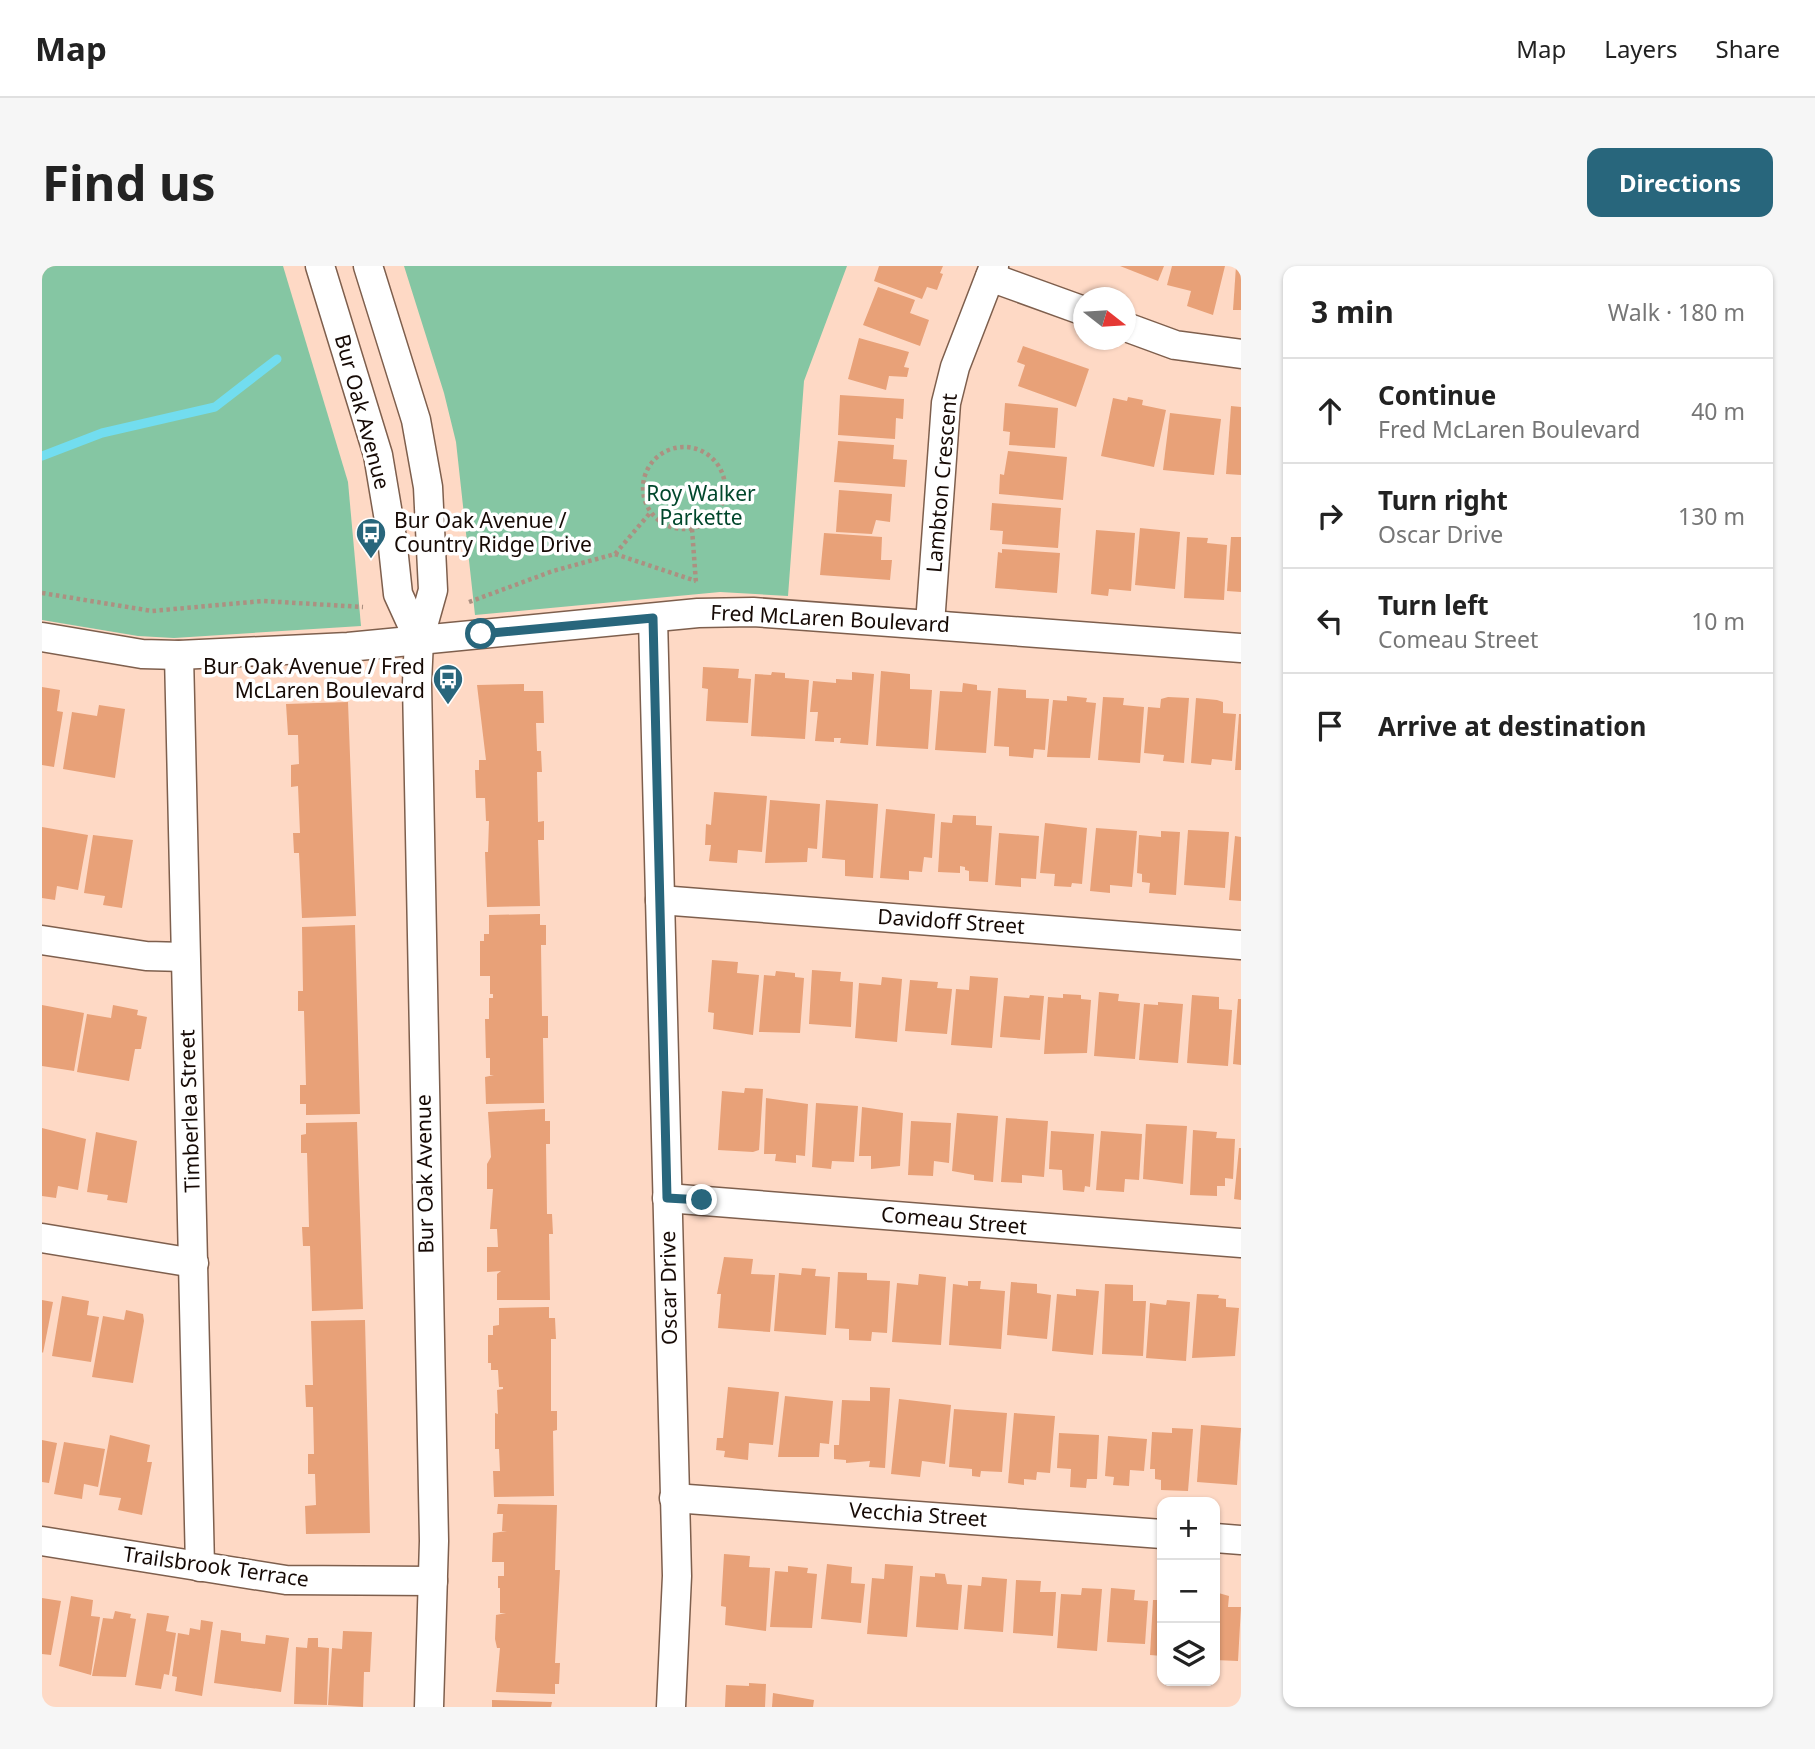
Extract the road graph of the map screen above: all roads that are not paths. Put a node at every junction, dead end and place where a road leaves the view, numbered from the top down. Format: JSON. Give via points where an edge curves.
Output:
{"nodes":[{"id":1,"x":320,"y":266,"type":"edge"},
{"id":2,"x":369,"y":266,"type":"edge"},
{"id":3,"x":992,"y":272,"type":"edge"},
{"id":4,"x":1073,"y":308,"type":"edge"},
{"id":5,"x":1136,"y":331,"type":"edge"},
{"id":6,"x":1241,"y":354,"type":"edge"},
{"id":7,"x":653,"y":618,"type":"junction"},
{"id":8,"x":930,"y":624,"type":"junction"},
{"id":9,"x":42,"y":637,"type":"edge"},
{"id":10,"x":419,"y":640,"type":"junction"},
{"id":11,"x":1241,"y":648,"type":"edge"},
{"id":12,"x":179,"y":655,"type":"junction"},
{"id":13,"x":660,"y":900,"type":"junction"},
{"id":14,"x":42,"y":940,"type":"edge"},
{"id":15,"x":1241,"y":945,"type":"edge"},
{"id":16,"x":186,"y":957,"type":"junction"},
{"id":17,"x":667,"y":1198,"type":"junction"},
{"id":18,"x":42,"y":1238,"type":"edge"},
{"id":19,"x":1241,"y":1243,"type":"edge"},
{"id":20,"x":194,"y":1263,"type":"junction"},
{"id":21,"x":674,"y":1498,"type":"junction"},
{"id":22,"x":1157,"y":1534,"type":"edge"},
{"id":23,"x":1220,"y":1538,"type":"edge"},
{"id":24,"x":1241,"y":1540,"type":"edge"},
{"id":25,"x":42,"y":1541,"type":"edge"},
{"id":26,"x":200,"y":1567,"type":"junction"},
{"id":27,"x":433,"y":1581,"type":"junction"},
{"id":28,"x":429,"y":1707,"type":"edge"},
{"id":29,"x":671,"y":1707,"type":"edge"}],
"edges":[{"from":1,"to":10,"type":"street","name":"Bur Oak Avenue","via":[[378,455],[398,594]]},
{"from":2,"to":10,"type":"street","name":"Bur Oak Avenue","via":[[416,420],[428,487],[433,590]]},
{"from":3,"to":4,"type":"street"},
{"from":3,"to":8,"type":"street","name":"Lambton Crescent","via":[[946,403]]},
{"from":5,"to":6,"type":"street","via":[[1175,345]]},
{"from":7,"to":8,"type":"street","name":"Fred McLaren Boulevard","via":[[753,612]]},
{"from":7,"to":10,"type":"street","name":"Fred McLaren Boulevard"},
{"from":7,"to":13,"type":"street","name":"Oscar Drive"},
{"from":8,"to":11,"type":"street","name":"Fred McLaren Boulevard"},
{"from":9,"to":12,"type":"street","name":"Fred McLaren Boulevard","via":[[142,654]]},
{"from":10,"to":12,"type":"street","name":"Fred McLaren Boulevard"},
{"from":10,"to":27,"type":"street","name":"Bur Oak Avenue"},
{"from":12,"to":16,"type":"street","name":"Timberlea Street"},
{"from":13,"to":15,"type":"street","name":"Davidoff Street"},
{"from":13,"to":17,"type":"street","name":"Oscar Drive"},
{"from":14,"to":16,"type":"street","via":[[146,956]]},
{"from":16,"to":20,"type":"street","name":"Timberlea Street"},
{"from":17,"to":19,"type":"street","name":"Comeau Street"},
{"from":17,"to":21,"type":"street","name":"Oscar Drive"},
{"from":18,"to":20,"type":"street"},
{"from":20,"to":26,"type":"street","name":"Timberlea Street"},
{"from":21,"to":22,"type":"street","name":"Vecchia Street"},
{"from":21,"to":29,"type":"street","name":"Oscar Drive","via":[[677,1576]]},
{"from":23,"to":24,"type":"street"},
{"from":25,"to":26,"type":"street","name":"Trailsbrook Terrace"},
{"from":26,"to":27,"type":"street","name":"Trailsbrook Terrace","via":[[286,1580]]},
{"from":27,"to":28,"type":"street","name":"Bur Oak Avenue"}]}
